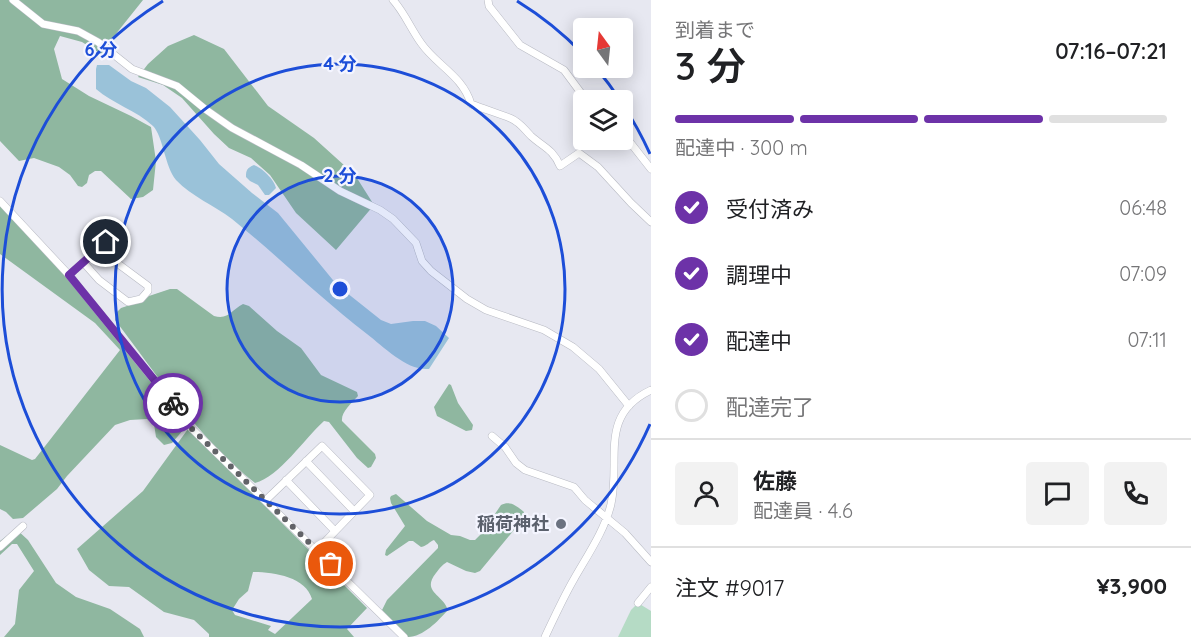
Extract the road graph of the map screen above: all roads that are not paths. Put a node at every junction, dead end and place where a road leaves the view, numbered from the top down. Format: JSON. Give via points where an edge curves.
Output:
{"nodes":[{"id":1,"x":13,"y":0,"type":"edge"},
{"id":2,"x":393,"y":0,"type":"edge"},
{"id":3,"x":488,"y":0,"type":"edge"},
{"id":4,"x":579,"y":90,"type":"edge"},
{"id":5,"x":633,"y":146,"type":"edge"},
{"id":6,"x":651,"y":170,"type":"edge"},
{"id":7,"x":0,"y":201,"type":"edge"},
{"id":8,"x":651,"y":222,"type":"edge"},
{"id":9,"x":83,"y":262,"type":"junction"},
{"id":10,"x":69,"y":275,"type":"junction"},
{"id":11,"x":651,"y":390,"type":"edge"},
{"id":12,"x":629,"y":406,"type":"junction"},
{"id":13,"x":492,"y":436,"type":"dead end"},
{"id":14,"x":306,"y":462,"type":"junction"},
{"id":15,"x":286,"y":480,"type":"junction"},
{"id":16,"x":266,"y":500,"type":"junction"},
{"id":17,"x":354,"y":511,"type":"junction"},
{"id":18,"x":607,"y":517,"type":"junction"},
{"id":19,"x":23,"y":526,"type":"dead end"},
{"id":20,"x":334,"y":530,"type":"junction"},
{"id":21,"x":0,"y":547,"type":"edge"},
{"id":22,"x":316,"y":550,"type":"junction"},
{"id":23,"x":651,"y":561,"type":"edge"},
{"id":24,"x":651,"y":586,"type":"edge"},
{"id":25,"x":638,"y":603,"type":"dead end"},
{"id":26,"x":404,"y":637,"type":"edge"},
{"id":27,"x":545,"y":637,"type":"edge"}],
"edges":[{"from":1,"to":12,"type":"street","via":[[43,24],[78,31],[132,69],[177,86],[232,128],[380,210],[416,243],[430,271],[486,310],[544,330],[573,347],[599,369]]},
{"from":2,"to":8,"type":"street","via":[[422,45],[458,80],[471,104],[519,123],[547,147],[560,166],[579,153],[598,166]]},
{"from":3,"to":4,"type":"street","via":[[520,45],[564,70]]},
{"from":5,"to":6,"type":"street"},
{"from":7,"to":10,"type":"street"},
{"from":9,"to":9,"type":"street","via":[[104,244],[117,262],[148,286],[148,291],[141,299],[128,302]]},
{"from":9,"to":10,"type":"street"},
{"from":10,"to":16,"type":"street","via":[[185,422]]},
{"from":11,"to":12,"type":"street"},
{"from":12,"to":18,"type":"street","via":[[617,426],[613,495]]},
{"from":13,"to":18,"type":"street","via":[[525,470],[574,487]]},
{"from":14,"to":15,"type":"street"},
{"from":14,"to":17,"type":"street"},
{"from":14,"to":17,"type":"street","via":[[322,446],[370,495]]},
{"from":15,"to":16,"type":"street"},
{"from":15,"to":20,"type":"street"},
{"from":16,"to":22,"type":"street"},
{"from":17,"to":20,"type":"street"},
{"from":18,"to":23,"type":"street"},
{"from":18,"to":27,"type":"street"},
{"from":19,"to":21,"type":"street"},
{"from":20,"to":22,"type":"street"},
{"from":22,"to":26,"type":"street"},
{"from":24,"to":25,"type":"street"}]}
